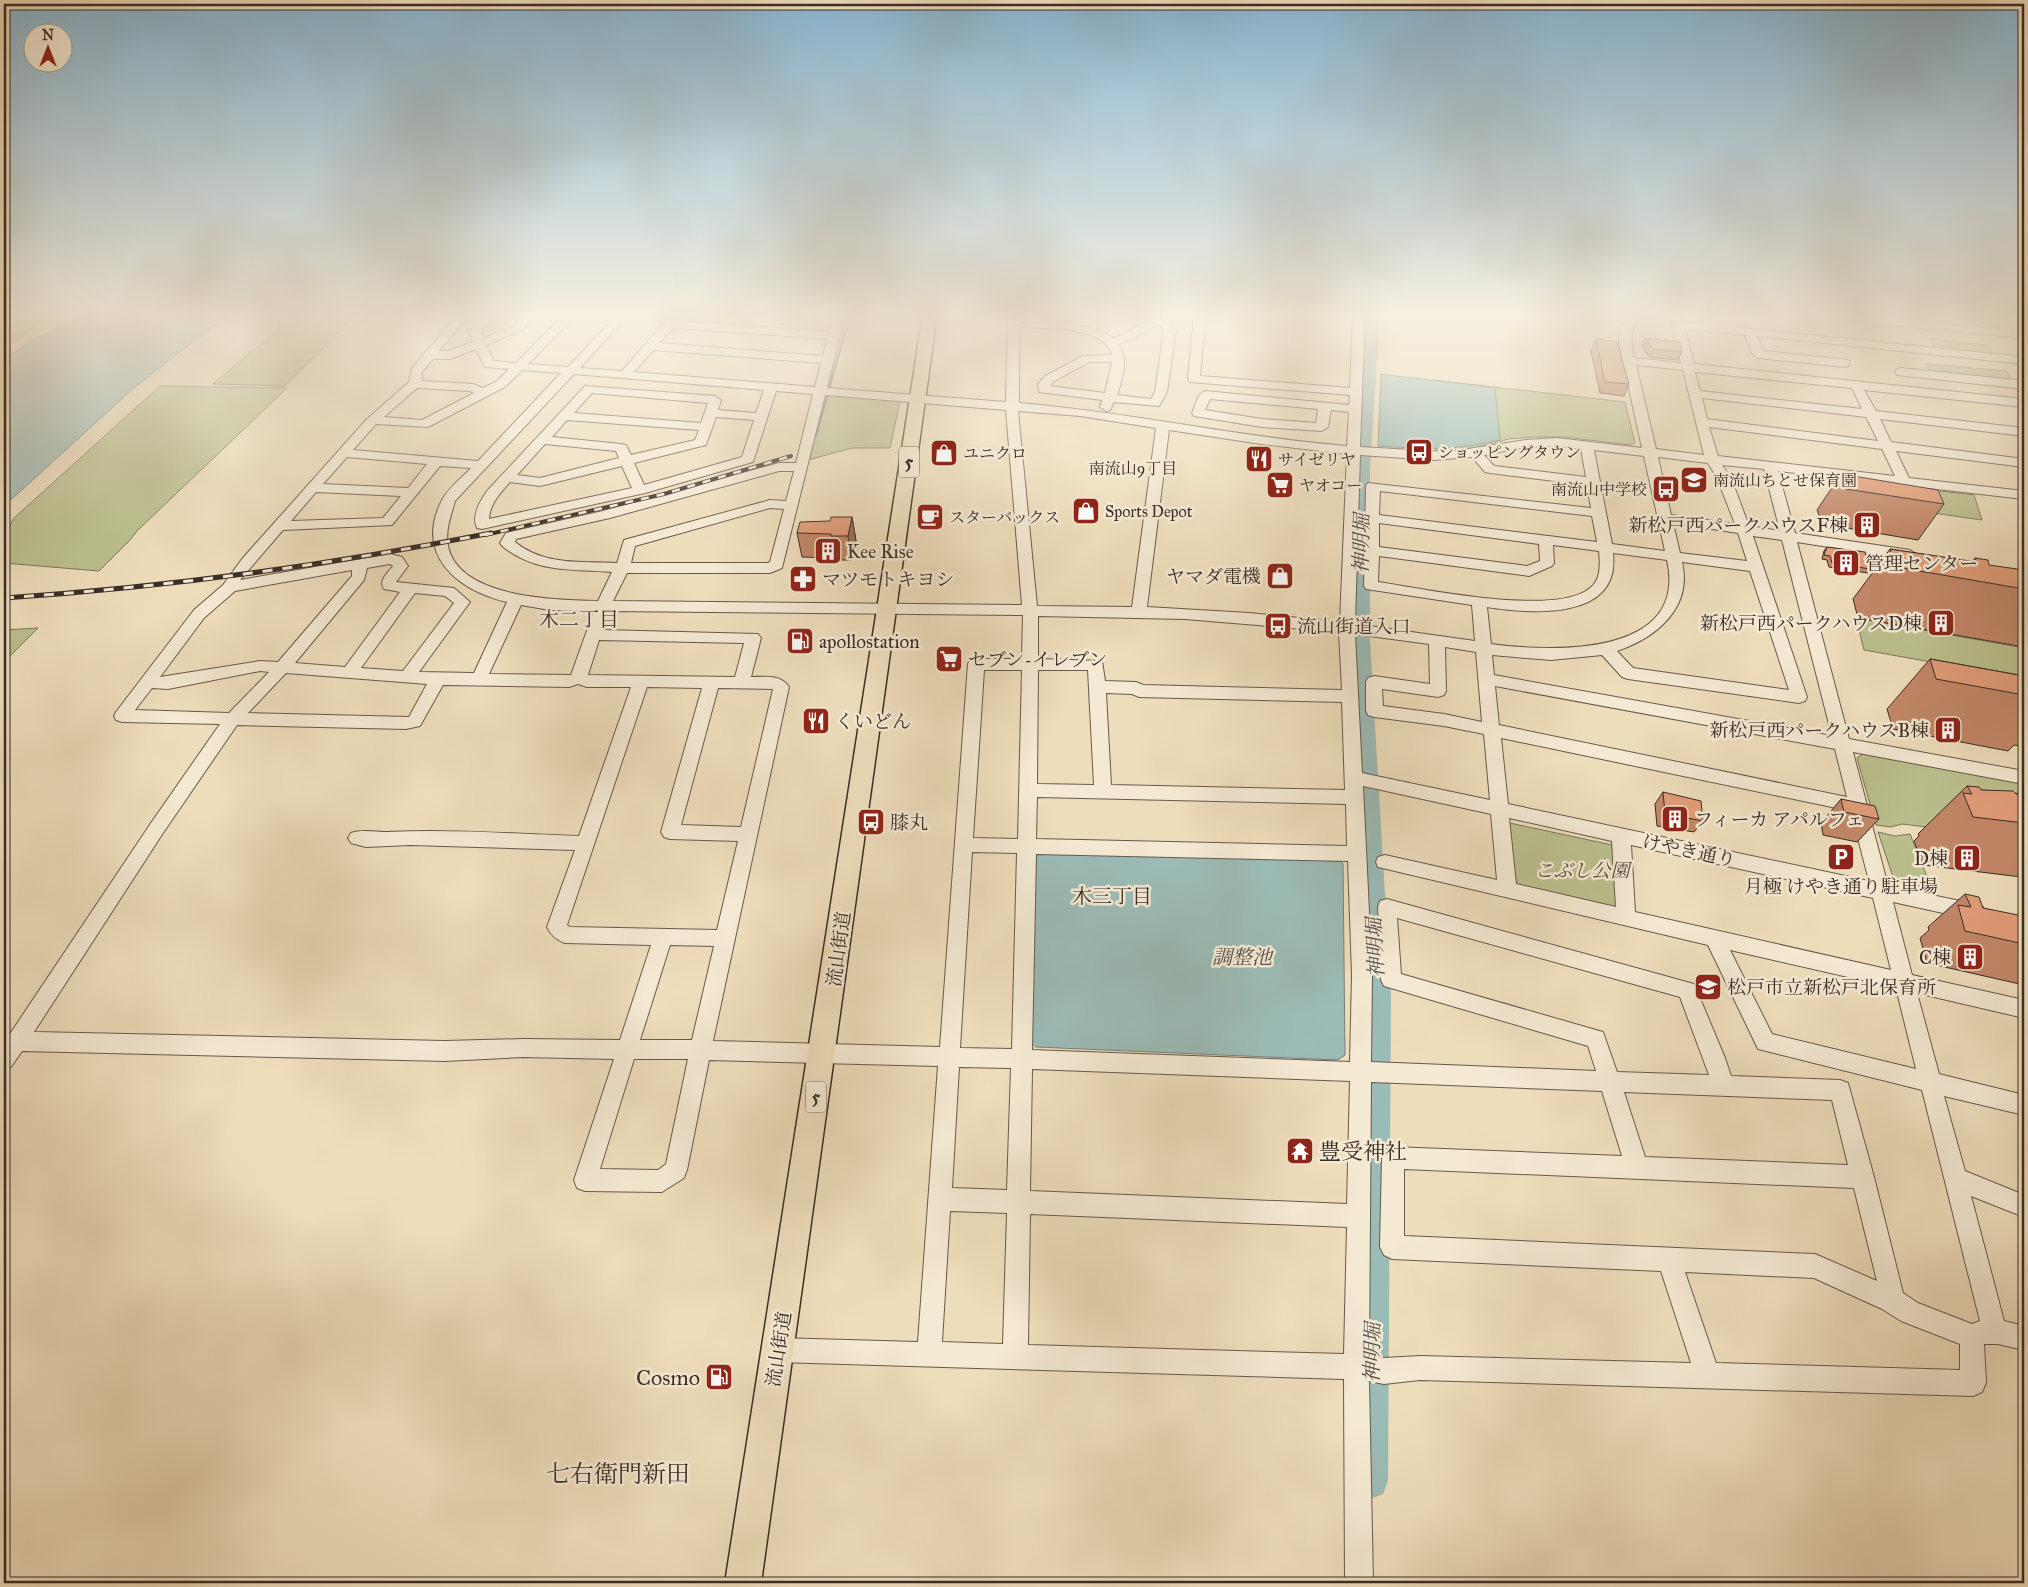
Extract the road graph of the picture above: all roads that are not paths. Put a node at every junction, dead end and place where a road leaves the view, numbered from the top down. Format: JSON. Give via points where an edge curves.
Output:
{"nodes":[{"id":1,"x":409,"y":388,"type":"edge"},
{"id":2,"x":472,"y":388,"type":"edge"},
{"id":3,"x":493,"y":388,"type":"edge"},
{"id":4,"x":553,"y":388,"type":"edge"},
{"id":5,"x":657,"y":388,"type":"edge"},
{"id":6,"x":770,"y":388,"type":"edge"},
{"id":7,"x":796,"y":388,"type":"edge"},
{"id":8,"x":919,"y":388,"type":"edge"},
{"id":9,"x":1012,"y":388,"type":"edge"},
{"id":10,"x":1043,"y":388,"type":"edge"},
{"id":11,"x":1113,"y":388,"type":"edge"},
{"id":12,"x":1162,"y":388,"type":"edge"},
{"id":13,"x":1261,"y":388,"type":"edge"},
{"id":14,"x":1356,"y":388,"type":"edge"},
{"id":15,"x":1635,"y":388,"type":"edge"},
{"id":16,"x":1694,"y":388,"type":"edge"},
{"id":17,"x":1858,"y":388,"type":"edge"},
{"id":18,"x":1884,"y":388,"type":"edge"},
{"id":19,"x":1909,"y":388,"type":"edge"},
{"id":20,"x":820,"y":390,"type":"junction"},
{"id":21,"x":1911,"y":391,"type":"junction"},
{"id":22,"x":483,"y":393,"type":"junction"},
{"id":23,"x":653,"y":394,"type":"junction"},
{"id":24,"x":1696,"y":394,"type":"junction"},
{"id":25,"x":1110,"y":396,"type":"junction"},
{"id":26,"x":918,"y":398,"type":"junction"},
{"id":27,"x":1356,"y":401,"type":"junction"},
{"id":28,"x":2024,"y":403,"type":"edge"},
{"id":29,"x":1012,"y":406,"type":"junction"},
{"id":30,"x":1325,"y":406,"type":"junction"},
{"id":31,"x":712,"y":413,"type":"junction"},
{"id":32,"x":1103,"y":414,"type":"junction"},
{"id":33,"x":1871,"y":414,"type":"junction"},
{"id":34,"x":565,"y":416,"type":"junction"},
{"id":35,"x":761,"y":417,"type":"junction"},
{"id":36,"x":374,"y":420,"type":"junction"},
{"id":37,"x":1701,"y":422,"type":"junction"},
{"id":38,"x":1262,"y":423,"type":"junction"},
{"id":39,"x":1163,"y":424,"type":"junction"},
{"id":40,"x":707,"y":427,"type":"junction"},
{"id":41,"x":2024,"y":432,"type":"edge"},
{"id":42,"x":506,"y":437,"type":"junction"},
{"id":43,"x":542,"y":441,"type":"junction"},
{"id":44,"x":1260,"y":441,"type":"junction"},
{"id":45,"x":1587,"y":445,"type":"junction"},
{"id":46,"x":1886,"y":445,"type":"junction"},
{"id":47,"x":1361,"y":450,"type":"junction"},
{"id":48,"x":1649,"y":452,"type":"junction"},
{"id":49,"x":343,"y":453,"type":"junction"},
{"id":50,"x":1476,"y":453,"type":"junction"},
{"id":51,"x":1712,"y":460,"type":"junction"},
{"id":52,"x":437,"y":461,"type":"junction"},
{"id":53,"x":626,"y":461,"type":"junction"},
{"id":54,"x":2024,"y":463,"type":"edge"},
{"id":55,"x":479,"y":465,"type":"junction"},
{"id":56,"x":1770,"y":466,"type":"junction"},
{"id":57,"x":801,"y":467,"type":"junction"},
{"id":58,"x":507,"y":478,"type":"junction"},
{"id":59,"x":1904,"y":481,"type":"junction"},
{"id":60,"x":1594,"y":482,"type":"junction"},
{"id":61,"x":312,"y":488,"type":"junction"},
{"id":62,"x":640,"y":490,"type":"junction"},
{"id":63,"x":412,"y":492,"type":"junction"},
{"id":64,"x":2024,"y":495,"type":"edge"},
{"id":65,"x":792,"y":505,"type":"junction"},
{"id":66,"x":1599,"y":513,"type":"junction"},
{"id":67,"x":1373,"y":518,"type":"junction"},
{"id":68,"x":1671,"y":522,"type":"junction"},
{"id":69,"x":279,"y":526,"type":"junction"},
{"id":70,"x":1743,"y":528,"type":"junction"},
{"id":71,"x":1788,"y":535,"type":"junction"},
{"id":72,"x":1546,"y":540,"type":"junction"},
{"id":73,"x":1605,"y":547,"type":"junction"},
{"id":74,"x":1372,"y":552,"type":"junction"},
{"id":75,"x":1679,"y":555,"type":"junction"},
{"id":76,"x":1926,"y":557,"type":"edge"},
{"id":77,"x":360,"y":565,"type":"junction"},
{"id":78,"x":1757,"y":567,"type":"junction"},
{"id":79,"x":623,"y":568,"type":"junction"},
{"id":80,"x":230,"y":587,"type":"junction"},
{"id":81,"x":410,"y":589,"type":"junction"},
{"id":82,"x":515,"y":601,"type":"junction"},
{"id":83,"x":1479,"y":601,"type":"junction"},
{"id":84,"x":605,"y":606,"type":"junction"},
{"id":85,"x":888,"y":610,"type":"junction"},
{"id":86,"x":1030,"y":611,"type":"junction"},
{"id":87,"x":1139,"y":612,"type":"junction"},
{"id":88,"x":1355,"y":629,"type":"junction"},
{"id":89,"x":594,"y":635,"type":"junction"},
{"id":90,"x":1437,"y":640,"type":"junction"},
{"id":91,"x":1483,"y":647,"type":"junction"},
{"id":92,"x":1606,"y":650,"type":"junction"},
{"id":93,"x":1031,"y":664,"type":"junction"},
{"id":94,"x":283,"y":667,"type":"junction"},
{"id":95,"x":350,"y":671,"type":"junction"},
{"id":96,"x":408,"y":676,"type":"junction"},
{"id":97,"x":579,"y":678,"type":"junction"},
{"id":98,"x":438,"y":679,"type":"junction"},
{"id":99,"x":479,"y":679,"type":"junction"},
{"id":100,"x":1487,"y":679,"type":"junction"},
{"id":101,"x":642,"y":681,"type":"junction"},
{"id":102,"x":147,"y":682,"type":"junction"},
{"id":103,"x":712,"y":682,"type":"junction"},
{"id":104,"x":742,"y":682,"type":"junction"},
{"id":105,"x":1098,"y":687,"type":"junction"},
{"id":106,"x":1350,"y":696,"type":"junction"},
{"id":107,"x":232,"y":720,"type":"junction"},
{"id":108,"x":1491,"y":731,"type":"junction"},
{"id":109,"x":1843,"y":744,"type":"junction"},
{"id":110,"x":2024,"y":777,"type":"edge"},
{"id":111,"x":1361,"y":784,"type":"junction"},
{"id":112,"x":1028,"y":790,"type":"junction"},
{"id":113,"x":1102,"y":791,"type":"junction"},
{"id":114,"x":1859,"y":806,"type":"junction"},
{"id":115,"x":1498,"y":809,"type":"junction"},
{"id":116,"x":749,"y":834,"type":"junction"},
{"id":117,"x":1622,"y":836,"type":"junction"},
{"id":118,"x":356,"y":838,"type":"dead end"},
{"id":119,"x":586,"y":843,"type":"junction"},
{"id":120,"x":963,"y":845,"type":"junction"},
{"id":121,"x":1026,"y":847,"type":"junction"},
{"id":122,"x":1356,"y":854,"type":"junction"},
{"id":123,"x":1385,"y":862,"type":"dead end"},
{"id":124,"x":1507,"y":889,"type":"junction"},
{"id":125,"x":1881,"y":892,"type":"junction"},
{"id":126,"x":1996,"y":916,"type":"edge"},
{"id":127,"x":1626,"y":917,"type":"junction"},
{"id":128,"x":663,"y":937,"type":"junction"},
{"id":129,"x":1714,"y":937,"type":"junction"},
{"id":130,"x":726,"y":938,"type":"junction"},
{"id":131,"x":1904,"y":982,"type":"junction"},
{"id":132,"x":2024,"y":1009,"type":"edge"},
{"id":133,"x":24,"y":1041,"type":"junction"},
{"id":134,"x":628,"y":1049,"type":"junction"},
{"id":135,"x":700,"y":1050,"type":"junction"},
{"id":136,"x":822,"y":1054,"type":"junction"},
{"id":137,"x":949,"y":1057,"type":"junction"},
{"id":138,"x":1022,"y":1059,"type":"junction"},
{"id":139,"x":4,"y":1060,"type":"edge"},
{"id":140,"x":1371,"y":1073,"type":"junction"},
{"id":141,"x":1929,"y":1081,"type":"junction"},
{"id":142,"x":1610,"y":1082,"type":"junction"},
{"id":143,"x":1723,"y":1087,"type":"junction"},
{"id":144,"x":2024,"y":1105,"type":"edge"},
{"id":145,"x":1637,"y":1167,"type":"junction"},
{"id":146,"x":1863,"y":1177,"type":"junction"},
{"id":147,"x":1956,"y":1178,"type":"junction"},
{"id":148,"x":940,"y":1199,"type":"junction"},
{"id":149,"x":1019,"y":1203,"type":"junction"},
{"id":150,"x":2024,"y":1206,"type":"edge"},
{"id":151,"x":1358,"y":1216,"type":"junction"},
{"id":152,"x":1669,"y":1260,"type":"junction"},
{"id":153,"x":1890,"y":1300,"type":"junction"},
{"id":154,"x":1983,"y":1334,"type":"junction"},
{"id":155,"x":2024,"y":1338,"type":"edge"},
{"id":156,"x":777,"y":1350,"type":"junction"},
{"id":157,"x":929,"y":1355,"type":"junction"},
{"id":158,"x":1015,"y":1357,"type":"junction"},
{"id":159,"x":1368,"y":1368,"type":"junction"},
{"id":160,"x":1707,"y":1375,"type":"junction"},
{"id":161,"x":743,"y":1583,"type":"edge"},
{"id":162,"x":1359,"y":1583,"type":"edge"}],
"edges":[{"from":1,"to":36,"type":"street"},
{"from":2,"to":22,"type":"street"},
{"from":3,"to":22,"type":"street"},
{"from":4,"to":42,"type":"street"},
{"from":5,"to":23,"type":"street"},
{"from":6,"to":35,"type":"street"},
{"from":7,"to":20,"type":"street"},
{"from":8,"to":26,"type":"main road","name":"流山街道","number":"5"},
{"from":9,"to":29,"type":"street"},
{"from":10,"to":25,"type":"street"},
{"from":11,"to":25,"type":"street"},
{"from":12,"to":25,"type":"street","via":[[1155,403]]},
{"from":13,"to":27,"type":"street"},
{"from":14,"to":27,"type":"street"},
{"from":15,"to":48,"type":"street"},
{"from":16,"to":24,"type":"street"},
{"from":17,"to":33,"type":"street"},
{"from":18,"to":21,"type":"street"},
{"from":19,"to":21,"type":"street"},
{"from":20,"to":26,"type":"street"},
{"from":20,"to":57,"type":"street"},
{"from":21,"to":28,"type":"street"},
{"from":22,"to":36,"type":"street","via":[[424,424]]},
{"from":23,"to":31,"type":"street","via":[[712,399],[716,402]]},
{"from":23,"to":34,"type":"street","via":[[589,389]]},
{"from":24,"to":33,"type":"street"},
{"from":24,"to":37,"type":"street"},
{"from":25,"to":32,"type":"street"},
{"from":26,"to":29,"type":"street"},
{"from":26,"to":85,"type":"main road","name":"流山街道","number":"5"},
{"from":27,"to":30,"type":"street"},
{"from":27,"to":47,"type":"street"},
{"from":29,"to":32,"type":"street"},
{"from":29,"to":86,"type":"street"},
{"from":30,"to":38,"type":"street","via":[[1322,427]]},
{"from":30,"to":38,"type":"street","via":[[1205,395],[1198,413]]},
{"from":31,"to":35,"type":"street"},
{"from":31,"to":40,"type":"street"},
{"from":32,"to":39,"type":"street"},
{"from":33,"to":41,"type":"street"},
{"from":33,"to":46,"type":"street"},
{"from":34,"to":40,"type":"street"},
{"from":34,"to":43,"type":"street"},
{"from":35,"to":62,"type":"street","via":[[748,459]]},
{"from":36,"to":49,"type":"street"},
{"from":37,"to":46,"type":"street"},
{"from":37,"to":51,"type":"street"},
{"from":38,"to":44,"type":"street"},
{"from":39,"to":44,"type":"street"},
{"from":39,"to":87,"type":"street"},
{"from":40,"to":53,"type":"street","via":[[701,442]]},
{"from":42,"to":43,"type":"street"},
{"from":42,"to":55,"type":"street"},
{"from":43,"to":53,"type":"street","via":[[621,448]]},
{"from":43,"to":58,"type":"street"},
{"from":44,"to":47,"type":"street"},
{"from":45,"to":48,"type":"street"},
{"from":45,"to":50,"type":"street","via":[[1526,442]]},
{"from":45,"to":60,"type":"street"},
{"from":46,"to":54,"type":"street"},
{"from":46,"to":59,"type":"street"},
{"from":47,"to":50,"type":"street","via":[[1436,456]]},
{"from":47,"to":88,"type":"street"},
{"from":48,"to":51,"type":"street"},
{"from":48,"to":68,"type":"street"},
{"from":49,"to":52,"type":"street"},
{"from":49,"to":61,"type":"street"},
{"from":50,"to":60,"type":"street","via":[[1490,470]]},
{"from":51,"to":56,"type":"street"},
{"from":51,"to":70,"type":"street","via":[[1724,478]]},
{"from":52,"to":55,"type":"street"},
{"from":52,"to":63,"type":"street"},
{"from":53,"to":58,"type":"street","via":[[540,482]]},
{"from":53,"to":62,"type":"street"},
{"from":55,"to":82,"type":"street","via":[[449,500],[441,516],[439,539],[444,556],[465,580]]},
{"from":56,"to":59,"type":"street"},
{"from":56,"to":71,"type":"street"},
{"from":57,"to":65,"type":"street"},
{"from":57,"to":79,"type":"street","via":[[779,467],[508,539],[507,544],[513,550],[545,564]]},
{"from":58,"to":62,"type":"street","via":[[488,500],[482,525]]},
{"from":59,"to":64,"type":"street"},
{"from":60,"to":66,"type":"street"},
{"from":61,"to":63,"type":"street"},
{"from":61,"to":69,"type":"street"},
{"from":63,"to":69,"type":"street","via":[[387,522]]},
{"from":65,"to":79,"type":"street","via":[[770,504],[629,543]]},
{"from":65,"to":79,"type":"street","via":[[774,567]]},
{"from":66,"to":67,"type":"street","via":[[1373,486]]},
{"from":66,"to":73,"type":"street"},
{"from":67,"to":72,"type":"street"},
{"from":67,"to":74,"type":"street"},
{"from":68,"to":70,"type":"street"},
{"from":68,"to":75,"type":"street"},
{"from":69,"to":80,"type":"street","via":[[233,579]]},
{"from":70,"to":71,"type":"street"},
{"from":70,"to":78,"type":"street"},
{"from":71,"to":76,"type":"street"},
{"from":71,"to":109,"type":"street"},
{"from":72,"to":73,"type":"street"},
{"from":72,"to":74,"type":"street","via":[[1547,563],[1528,570]]},
{"from":73,"to":75,"type":"street"},
{"from":73,"to":83,"type":"street","via":[[1607,568],[1604,578],[1597,588],[1582,598],[1546,607]]},
{"from":74,"to":83,"type":"street","via":[[1371,586]]},
{"from":75,"to":78,"type":"street"},
{"from":75,"to":92,"type":"street","via":[[1678,584],[1670,610],[1658,625]]},
{"from":77,"to":80,"type":"street"},
{"from":77,"to":81,"type":"street","via":[[397,560],[401,566],[389,581],[389,586]]},
{"from":77,"to":94,"type":"street","via":[[359,577]]},
{"from":78,"to":92,"type":"street","via":[[1799,697],[1628,673]]},
{"from":79,"to":84,"type":"street"},
{"from":80,"to":102,"type":"street","via":[[199,614]]},
{"from":81,"to":95,"type":"street"},
{"from":81,"to":96,"type":"street","via":[[449,591],[462,602]]},
{"from":82,"to":84,"type":"street"},
{"from":82,"to":99,"type":"street"},
{"from":83,"to":91,"type":"street"},
{"from":84,"to":85,"type":"street"},
{"from":84,"to":89,"type":"street"},
{"from":85,"to":86,"type":"street"},
{"from":85,"to":136,"type":"main road","name":"流山街道","number":"5"},
{"from":86,"to":87,"type":"street"},
{"from":86,"to":93,"type":"street"},
{"from":87,"to":88,"type":"street","via":[[1249,618]]},
{"from":88,"to":90,"type":"street"},
{"from":88,"to":106,"type":"street"},
{"from":89,"to":97,"type":"street"},
{"from":89,"to":104,"type":"street","via":[[753,638]]},
{"from":90,"to":91,"type":"street"},
{"from":90,"to":108,"type":"street","via":[[1438,691],[1374,682],[1374,709]]},
{"from":91,"to":92,"type":"street","via":[[1554,655]]},
{"from":91,"to":100,"type":"street"},
{"from":93,"to":105,"type":"street","via":[[1096,665]]},
{"from":93,"to":112,"type":"street"},
{"from":93,"to":120,"type":"street","via":[[976,664]]},
{"from":94,"to":95,"type":"street"},
{"from":94,"to":102,"type":"street","via":[[260,666],[168,682]]},
{"from":94,"to":107,"type":"street"},
{"from":95,"to":96,"type":"street"},
{"from":96,"to":98,"type":"street"},
{"from":97,"to":99,"type":"street","via":[[569,681]]},
{"from":97,"to":101,"type":"street","via":[[587,681]]},
{"from":98,"to":99,"type":"street"},
{"from":98,"to":107,"type":"street","via":[[414,722]]},
{"from":100,"to":108,"type":"street"},
{"from":100,"to":109,"type":"street"},
{"from":101,"to":103,"type":"street"},
{"from":101,"to":119,"type":"street"},
{"from":102,"to":107,"type":"street","via":[[122,716]]},
{"from":103,"to":104,"type":"street"},
{"from":103,"to":116,"type":"street","via":[[670,832]]},
{"from":104,"to":116,"type":"street","via":[[776,683],[781,687]]},
{"from":105,"to":106,"type":"street"},
{"from":105,"to":113,"type":"street"},
{"from":106,"to":111,"type":"street"},
{"from":107,"to":133,"type":"street","via":[[156,828]]},
{"from":108,"to":114,"type":"street"},
{"from":108,"to":115,"type":"street"},
{"from":109,"to":110,"type":"street"},
{"from":109,"to":114,"type":"street"},
{"from":111,"to":113,"type":"street","name":"けやき通り"},
{"from":111,"to":115,"type":"street","name":"けやき通り"},
{"from":111,"to":122,"type":"street"},
{"from":112,"to":113,"type":"street","name":"けやき通り"},
{"from":112,"to":121,"type":"street"},
{"from":114,"to":125,"type":"street"},
{"from":115,"to":117,"type":"street","name":"けやき通り"},
{"from":115,"to":124,"type":"street"},
{"from":116,"to":130,"type":"street"},
{"from":117,"to":125,"type":"street","name":"けやき通り"},
{"from":117,"to":127,"type":"street"},
{"from":118,"to":119,"type":"street"},
{"from":119,"to":128,"type":"street","via":[[557,928],[565,935]]},
{"from":120,"to":121,"type":"street"},
{"from":120,"to":137,"type":"street"},
{"from":121,"to":122,"type":"street"},
{"from":121,"to":138,"type":"street"},
{"from":122,"to":140,"type":"street"},
{"from":123,"to":124,"type":"street"},
{"from":124,"to":127,"type":"street"},
{"from":125,"to":126,"type":"street","name":"けやき通り"},
{"from":125,"to":131,"type":"street"},
{"from":127,"to":129,"type":"street"},
{"from":128,"to":130,"type":"street"},
{"from":128,"to":134,"type":"street"},
{"from":129,"to":131,"type":"street"},
{"from":129,"to":141,"type":"street","via":[[1765,1042]]},
{"from":130,"to":135,"type":"street"},
{"from":131,"to":132,"type":"street"},
{"from":131,"to":141,"type":"street"},
{"from":133,"to":134,"type":"street","via":[[445,1051]]},
{"from":133,"to":139,"type":"street"},
{"from":134,"to":135,"type":"street"},
{"from":134,"to":135,"type":"street","via":[[585,1180],[662,1181],[676,1170]]},
{"from":135,"to":136,"type":"street"},
{"from":136,"to":137,"type":"street"},
{"from":136,"to":156,"type":"main road","name":"流山街道","number":"5"},
{"from":137,"to":138,"type":"street"},
{"from":137,"to":148,"type":"street"},
{"from":138,"to":140,"type":"street"},
{"from":138,"to":149,"type":"street"},
{"from":140,"to":142,"type":"street"},
{"from":140,"to":151,"type":"street"},
{"from":141,"to":144,"type":"street"},
{"from":141,"to":147,"type":"street"},
{"from":142,"to":143,"type":"street"},
{"from":142,"to":143,"type":"street","via":[[1596,1039],[1390,980],[1386,907],[1687,990],[1715,1058]]},
{"from":142,"to":145,"type":"street"},
{"from":143,"to":146,"type":"street","via":[[1840,1090]]},
{"from":145,"to":146,"type":"street"},
{"from":145,"to":152,"type":"street","via":[[1393,1158],[1392,1247]]},
{"from":146,"to":153,"type":"street","via":[[1890,1286]]},
{"from":147,"to":150,"type":"street"},
{"from":147,"to":154,"type":"street"},
{"from":148,"to":149,"type":"street"},
{"from":148,"to":157,"type":"street"},
{"from":149,"to":151,"type":"street"},
{"from":149,"to":158,"type":"street"},
{"from":151,"to":159,"type":"street"},
{"from":152,"to":153,"type":"street","via":[[1816,1266]]},
{"from":152,"to":160,"type":"street"},
{"from":153,"to":154,"type":"street","via":[[1917,1315]]},
{"from":154,"to":155,"type":"street"},
{"from":154,"to":160,"type":"street","via":[[1973,1383]]},
{"from":156,"to":157,"type":"street"},
{"from":156,"to":161,"type":"main road","name":"流山街道","number":"5"},
{"from":157,"to":158,"type":"street"},
{"from":158,"to":159,"type":"street"},
{"from":159,"to":160,"type":"street"},
{"from":159,"to":162,"type":"street"}]}
